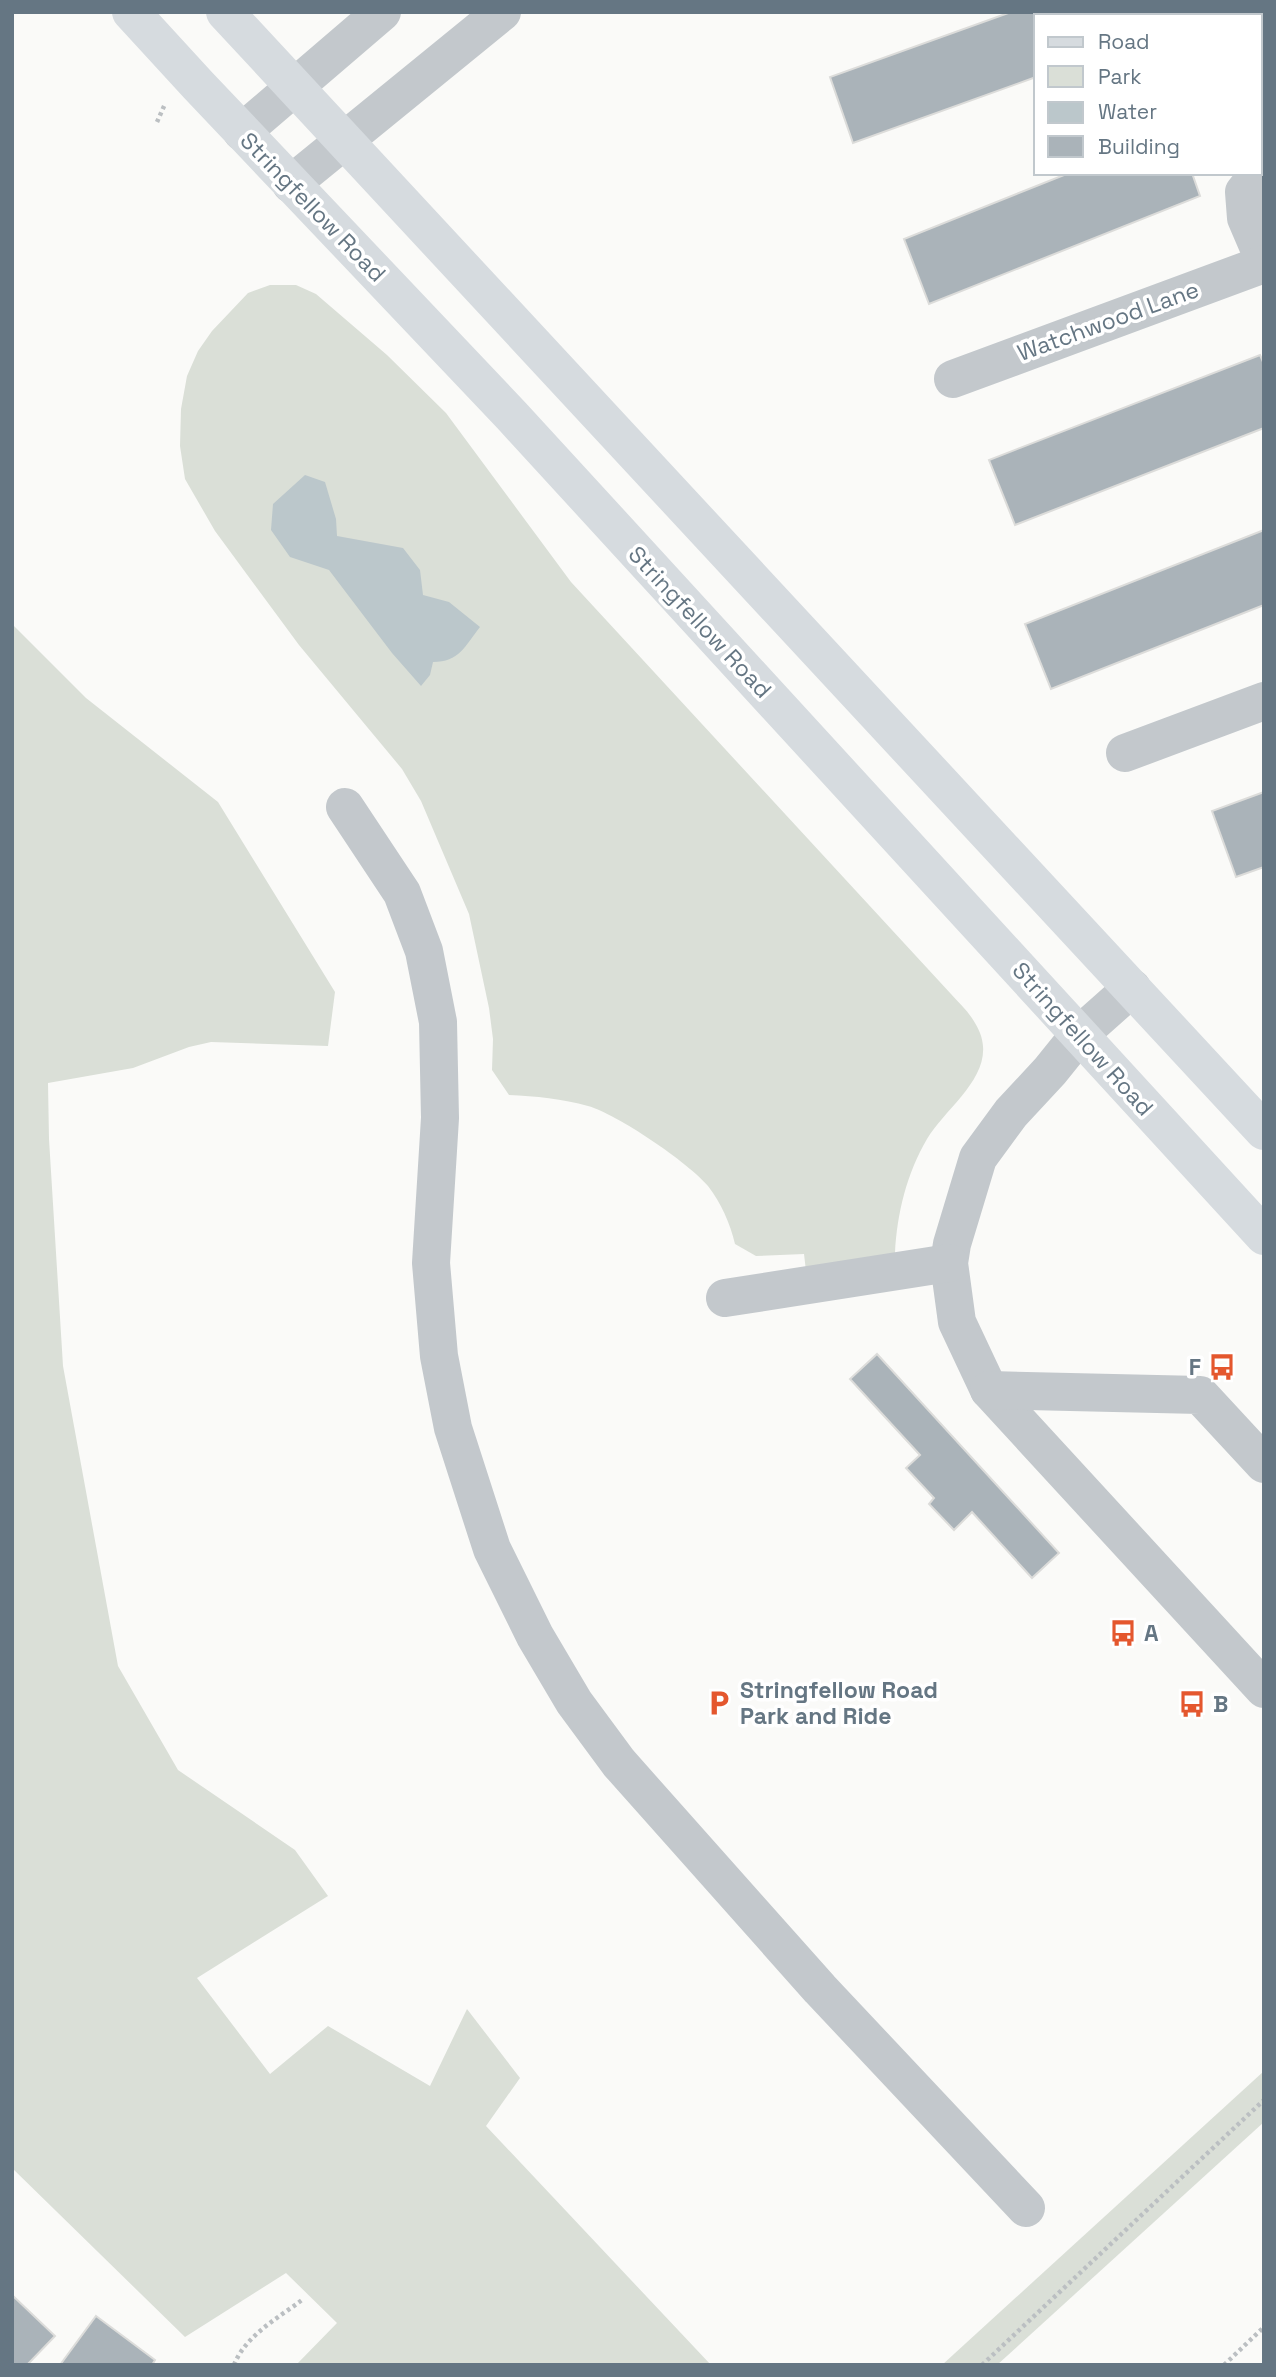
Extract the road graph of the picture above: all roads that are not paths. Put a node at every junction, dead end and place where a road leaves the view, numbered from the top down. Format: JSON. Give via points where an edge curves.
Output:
{"nodes":[{"id":1,"x":131,"y":12,"type":"edge"},
{"id":2,"x":225,"y":12,"type":"edge"},
{"id":3,"x":383,"y":12,"type":"edge"},
{"id":4,"x":502,"y":12,"type":"edge"},
{"id":5,"x":295,"y":86,"type":"junction"},
{"id":6,"x":242,"y":132,"type":"junction"},
{"id":7,"x":346,"y":141,"type":"junction"},
{"id":8,"x":1258,"y":175,"type":"edge"},
{"id":9,"x":292,"y":184,"type":"junction"},
{"id":10,"x":1264,"y":262,"type":"edge"},
{"id":11,"x":953,"y":379,"type":"dead end"},
{"id":12,"x":1264,"y":701,"type":"edge"},
{"id":13,"x":1125,"y":753,"type":"dead end"},
{"id":14,"x":345,"y":807,"type":"dead end"},
{"id":15,"x":1132,"y":988,"type":"junction"},
{"id":16,"x":1079,"y":1035,"type":"junction"},
{"id":17,"x":1264,"y":1131,"type":"edge"},
{"id":18,"x":1264,"y":1236,"type":"edge"},
{"id":19,"x":948,"y":1263,"type":"junction"},
{"id":20,"x":725,"y":1298,"type":"dead end"},
{"id":21,"x":989,"y":1390,"type":"junction"},
{"id":22,"x":1264,"y":1464,"type":"edge"},
{"id":23,"x":1264,"y":1689,"type":"edge"},
{"id":24,"x":1026,"y":2208,"type":"dead end"}],
"edges":[{"from":1,"to":6,"type":"main road","name":"Stringfellow Road"},
{"from":2,"to":5,"type":"main road"},
{"from":3,"to":5,"type":"street"},
{"from":4,"to":7,"type":"street"},
{"from":5,"to":6,"type":"street"},
{"from":5,"to":7,"type":"main road"},
{"from":6,"to":9,"type":"main road","name":"Stringfellow Road"},
{"from":7,"to":9,"type":"street"},
{"from":7,"to":15,"type":"main road"},
{"from":8,"to":10,"type":"street","via":[[1244,192],[1246,218]]},
{"from":9,"to":16,"type":"main road","name":"Stringfellow Road","via":[[512,416]]},
{"from":10,"to":11,"type":"street","name":"Watchwood Lane"},
{"from":12,"to":13,"type":"street"},
{"from":14,"to":24,"type":"street","via":[[402,894],[424,951],[438,1022],[440,1118],[431,1263],[439,1356],[453,1428],[492,1549],[574,1702],[619,1762],[820,1989]]},
{"from":15,"to":16,"type":"street"},
{"from":15,"to":17,"type":"main road"},
{"from":16,"to":18,"type":"main road","name":"Stringfellow Road"},
{"from":16,"to":19,"type":"street","via":[[978,1158]]},
{"from":19,"to":20,"type":"street"},
{"from":19,"to":21,"type":"street","via":[[957,1322]]},
{"from":21,"to":22,"type":"street","via":[[1200,1395]]},
{"from":21,"to":23,"type":"street"}]}
